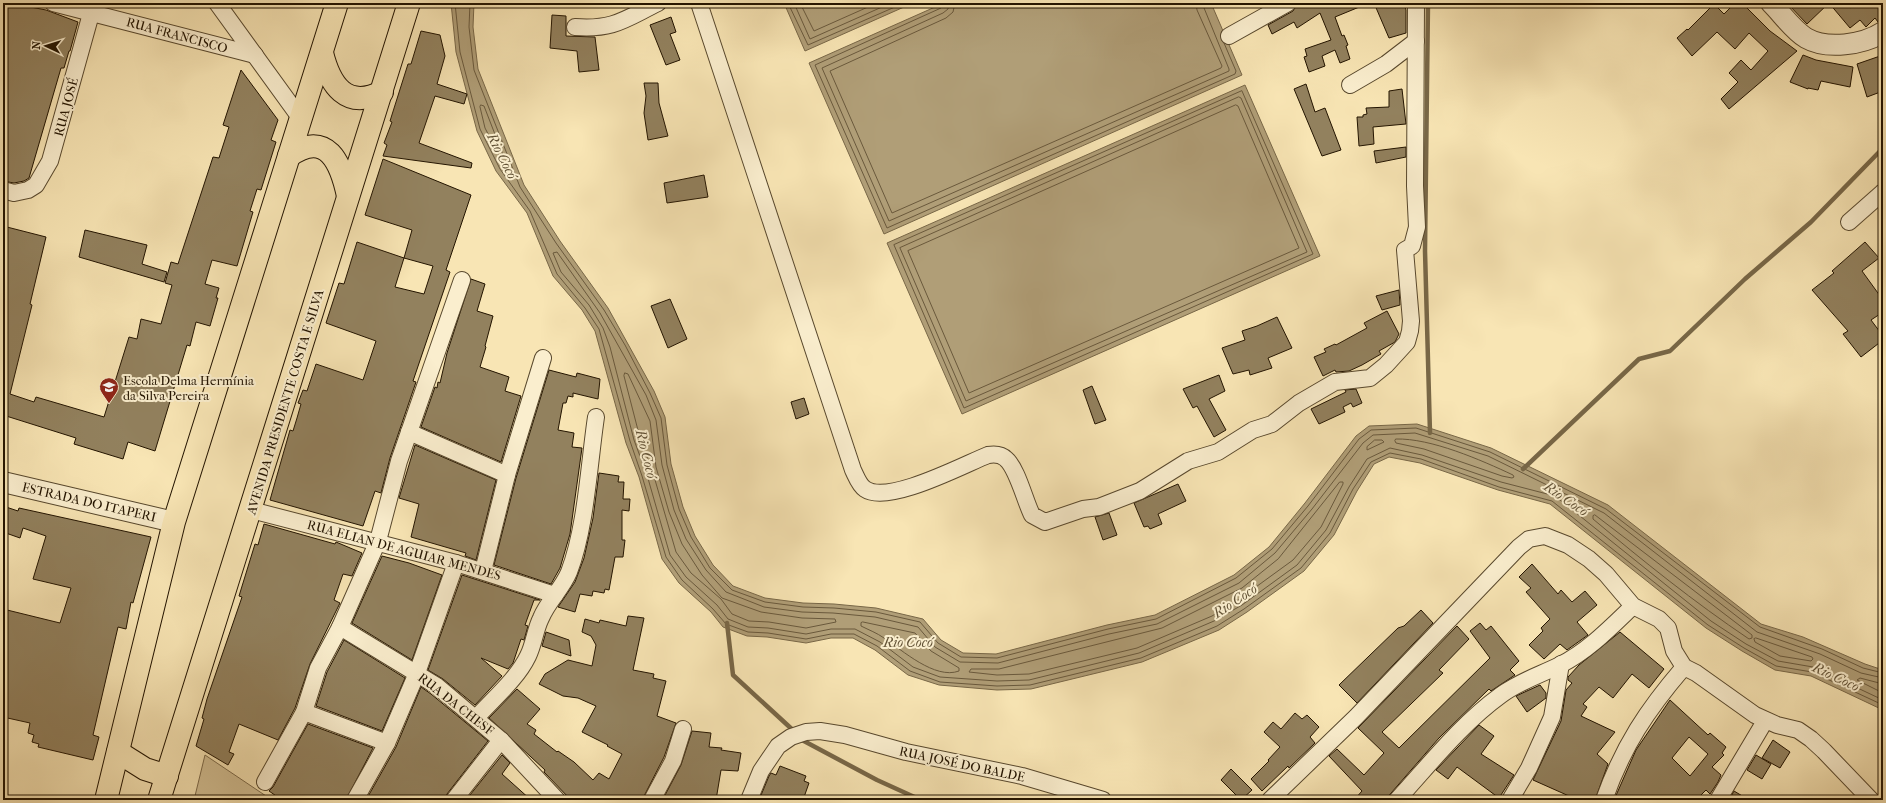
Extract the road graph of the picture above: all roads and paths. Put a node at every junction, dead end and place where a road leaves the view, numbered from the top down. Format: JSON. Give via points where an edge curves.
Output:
{"nodes":[{"id":1,"x":52,"y":3,"type":"edge"},
{"id":2,"x":217,"y":3,"type":"edge"},
{"id":3,"x":338,"y":3,"type":"edge"},
{"id":4,"x":409,"y":3,"type":"edge"},
{"id":5,"x":658,"y":3,"type":"edge"},
{"id":6,"x":699,"y":3,"type":"edge"},
{"id":7,"x":1288,"y":3,"type":"edge"},
{"id":8,"x":1416,"y":3,"type":"edge"},
{"id":9,"x":1776,"y":4,"type":"edge"},
{"id":10,"x":93,"y":8,"type":"edge"},
{"id":11,"x":575,"y":27,"type":"dead end"},
{"id":12,"x":1883,"y":32,"type":"edge"},
{"id":13,"x":1229,"y":36,"type":"dead end"},
{"id":14,"x":1416,"y":41,"type":"junction"},
{"id":15,"x":322,"y":53,"type":"junction"},
{"id":16,"x":255,"y":55,"type":"junction"},
{"id":17,"x":1350,"y":86,"type":"dead end"},
{"id":18,"x":382,"y":92,"type":"junction"},
{"id":19,"x":301,"y":120,"type":"junction"},
{"id":20,"x":289,"y":156,"type":"junction"},
{"id":21,"x":8,"y":191,"type":"edge"},
{"id":22,"x":1883,"y":192,"type":"edge"},
{"id":23,"x":348,"y":196,"type":"junction"},
{"id":24,"x":1849,"y":222,"type":"dead end"},
{"id":25,"x":462,"y":280,"type":"dead end"},
{"id":26,"x":544,"y":358,"type":"dead end"},
{"id":27,"x":596,"y":417,"type":"dead end"},
{"id":28,"x":409,"y":432,"type":"junction"},
{"id":29,"x":507,"y":475,"type":"junction"},
{"id":30,"x":3,"y":482,"type":"edge"},
{"id":31,"x":251,"y":510,"type":"junction"},
{"id":32,"x":174,"y":522,"type":"junction"},
{"id":33,"x":378,"y":541,"type":"junction"},
{"id":34,"x":456,"y":563,"type":"junction"},
{"id":35,"x":483,"y":570,"type":"junction"},
{"id":36,"x":555,"y":595,"type":"junction"},
{"id":37,"x":1633,"y":606,"type":"junction"},
{"id":38,"x":340,"y":627,"type":"junction"},
{"id":39,"x":1561,"y":664,"type":"junction"},
{"id":40,"x":1684,"y":667,"type":"junction"},
{"id":41,"x":417,"y":674,"type":"junction"},
{"id":42,"x":304,"y":712,"type":"junction"},
{"id":43,"x":476,"y":718,"type":"junction"},
{"id":44,"x":1765,"y":721,"type":"junction"},
{"id":45,"x":684,"y":729,"type":"dead end"},
{"id":46,"x":501,"y":740,"type":"junction"},
{"id":47,"x":387,"y":743,"type":"junction"},
{"id":48,"x":118,"y":752,"type":"junction"},
{"id":49,"x":167,"y":776,"type":"junction"},
{"id":50,"x":265,"y":782,"type":"dead end"},
{"id":51,"x":106,"y":800,"type":"edge"},
{"id":52,"x":160,"y":800,"type":"edge"},
{"id":53,"x":355,"y":800,"type":"edge"},
{"id":54,"x":454,"y":800,"type":"edge"},
{"id":55,"x":557,"y":800,"type":"edge"},
{"id":56,"x":652,"y":800,"type":"edge"},
{"id":57,"x":749,"y":800,"type":"edge"},
{"id":58,"x":1103,"y":800,"type":"edge"},
{"id":59,"x":1270,"y":800,"type":"edge"},
{"id":60,"x":1397,"y":800,"type":"edge"},
{"id":61,"x":1510,"y":800,"type":"edge"},
{"id":62,"x":1604,"y":800,"type":"edge"},
{"id":63,"x":1718,"y":800,"type":"edge"},
{"id":64,"x":1870,"y":800,"type":"edge"}],
"edges":[{"from":1,"to":10,"type":"street","name":"RUA FRANCISCO"},
{"from":2,"to":16,"type":"street"},
{"from":3,"to":15,"type":"main road"},
{"from":4,"to":18,"type":"main road","name":"AVENIDA PRESIDENTE COSTA E SILVA"},
{"from":5,"to":11,"type":"street","via":[[614,25],[599,28]]},
{"from":6,"to":14,"type":"street","via":[[843,440],[864,489],[891,492],[917,485],[996,454],[1006,459],[1032,515],[1045,522],[1140,492],[1188,462],[1218,452],[1253,430],[1272,424],[1299,403],[1335,382],[1370,378],[1407,342],[1411,321],[1405,250],[1412,246],[1417,227]]},
{"from":7,"to":13,"type":"street"},
{"from":8,"to":14,"type":"street"},
{"from":9,"to":12,"type":"street","via":[[1806,38],[1830,44],[1848,44]]},
{"from":10,"to":16,"type":"street","name":"RUA FRANCISCO"},
{"from":10,"to":21,"type":"street","name":"RUA JOSÉ","via":[[50,161],[36,185],[28,190]]},
{"from":14,"to":17,"type":"street","via":[[1386,64]]},
{"from":15,"to":18,"type":"main road","via":[[330,78],[342,92],[364,98]]},
{"from":15,"to":19,"type":"main road"},
{"from":16,"to":19,"type":"street"},
{"from":18,"to":23,"type":"main road","name":"AVENIDA PRESIDENTE COSTA E SILVA"},
{"from":19,"to":20,"type":"main road"},
{"from":20,"to":23,"type":"main road","via":[[305,146],[322,147],[340,167]]},
{"from":20,"to":32,"type":"main road"},
{"from":22,"to":24,"type":"street"},
{"from":23,"to":31,"type":"main road","name":"AVENIDA PRESIDENTE COSTA E SILVA"},
{"from":25,"to":28,"type":"street"},
{"from":26,"to":29,"type":"street"},
{"from":27,"to":36,"type":"street","via":[[576,551],[562,586]]},
{"from":28,"to":29,"type":"street"},
{"from":28,"to":33,"type":"street"},
{"from":29,"to":35,"type":"street"},
{"from":30,"to":32,"type":"street","name":"ESTRADA DO ITAPERI"},
{"from":31,"to":33,"type":"street","name":"RUA ELIAN DE AGUIAR MENDES"},
{"from":31,"to":49,"type":"main road","name":"AVENIDA PRESIDENTE COSTA E SILVA"},
{"from":32,"to":48,"type":"main road"},
{"from":33,"to":34,"type":"street","name":"RUA ELIAN DE AGUIAR MENDES"},
{"from":33,"to":38,"type":"street"},
{"from":34,"to":35,"type":"street","name":"RUA ELIAN DE AGUIAR MENDES"},
{"from":34,"to":41,"type":"street"},
{"from":35,"to":36,"type":"street","name":"RUA ELIAN DE AGUIAR MENDES"},
{"from":36,"to":43,"type":"street","via":[[540,620],[528,656]]},
{"from":37,"to":39,"type":"street","via":[[1604,633]]},
{"from":37,"to":40,"type":"street","via":[[1659,619],[1668,628],[1674,651]]},
{"from":37,"to":59,"type":"street","via":[[1594,564],[1568,545],[1545,536],[1529,540],[1519,547],[1356,717]]},
{"from":38,"to":41,"type":"street","name":"RUA DA CHESF"},
{"from":38,"to":42,"type":"street","via":[[318,668]]},
{"from":39,"to":60,"type":"street","via":[[1522,681],[1468,722]]},
{"from":39,"to":61,"type":"street","via":[[1552,717],[1532,762]]},
{"from":40,"to":44,"type":"street"},
{"from":40,"to":62,"type":"street","via":[[1655,700],[1636,729],[1620,759]]},
{"from":41,"to":43,"type":"street","name":"RUA DA CHESF","via":[[437,686]]},
{"from":41,"to":47,"type":"street"},
{"from":42,"to":47,"type":"street"},
{"from":42,"to":50,"type":"street"},
{"from":43,"to":46,"type":"street","name":"RUA DA CHESF"},
{"from":44,"to":63,"type":"street"},
{"from":44,"to":64,"type":"street","via":[[1798,730],[1811,739]]},
{"from":45,"to":56,"type":"street","via":[[673,761]]},
{"from":46,"to":54,"type":"street"},
{"from":46,"to":55,"type":"street","name":"RUA DA CHESF"},
{"from":47,"to":53,"type":"street"},
{"from":48,"to":49,"type":"main road","via":[[145,769]]},
{"from":48,"to":51,"type":"main road"},
{"from":49,"to":52,"type":"main road","name":"AVENIDA PRESIDENTE COSTA E SILVA"},
{"from":57,"to":58,"type":"street","name":"RUA JOSÉ DO BALDE","via":[[761,771],[778,746],[790,737],[820,731],[1022,776]]}]}
